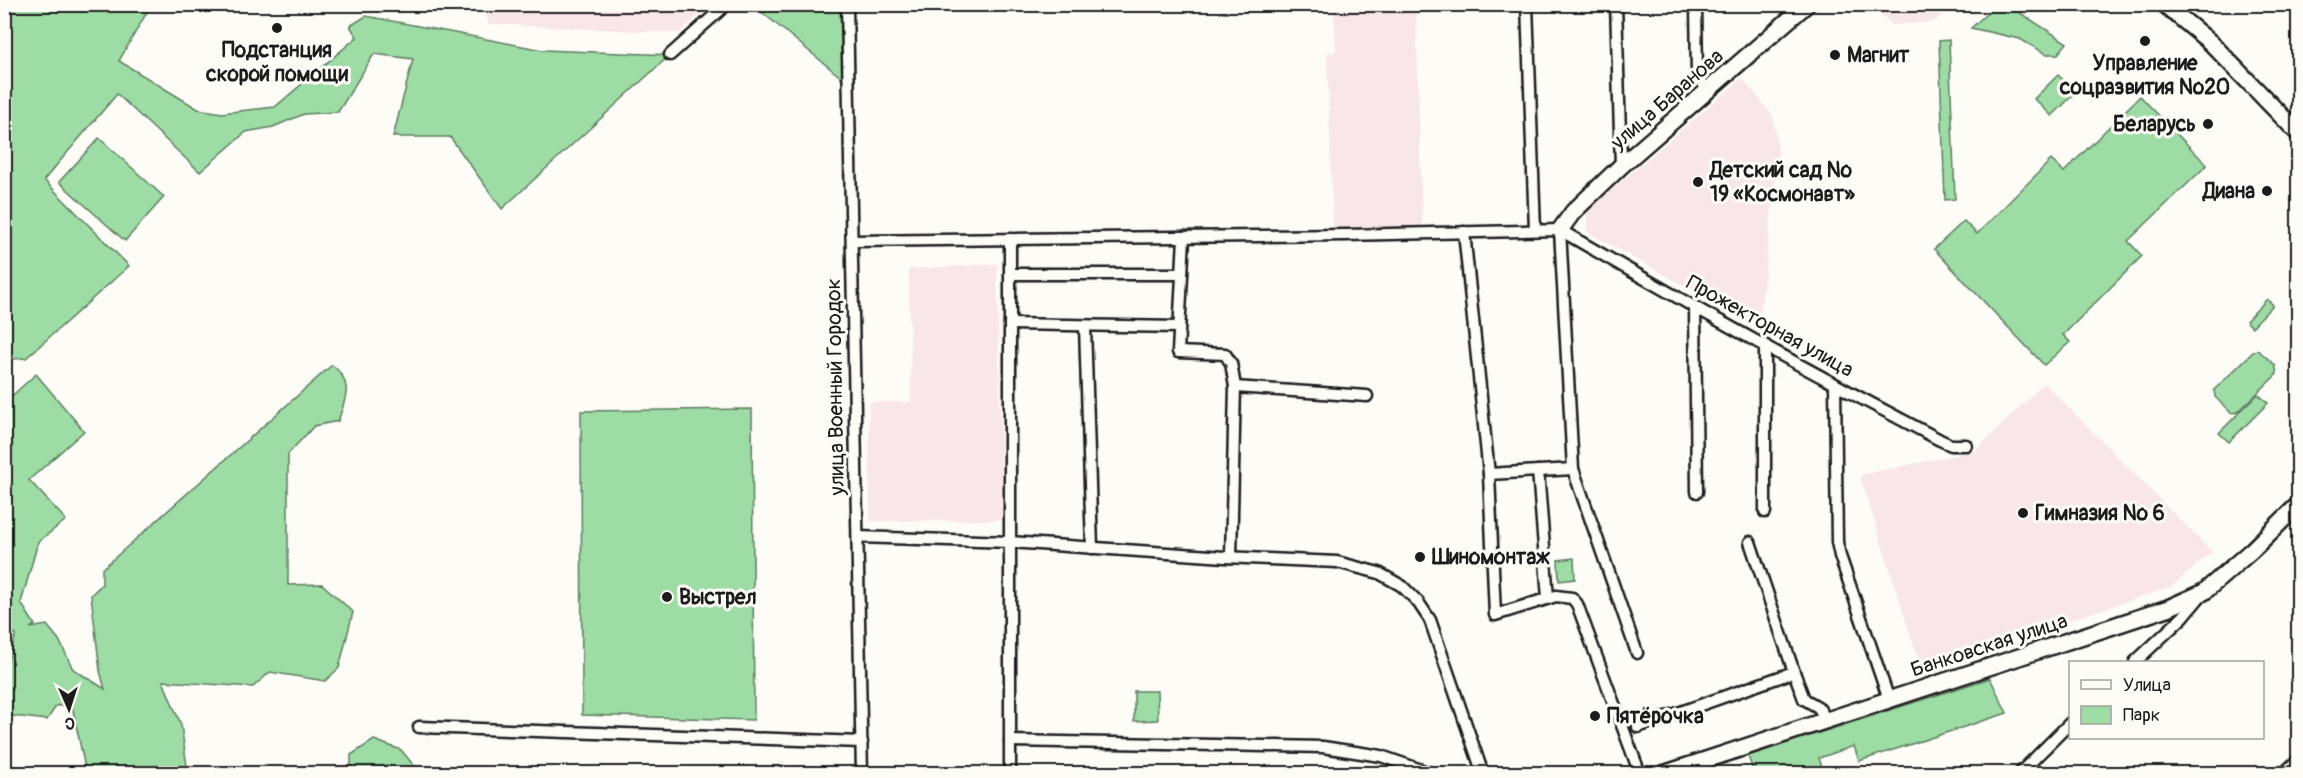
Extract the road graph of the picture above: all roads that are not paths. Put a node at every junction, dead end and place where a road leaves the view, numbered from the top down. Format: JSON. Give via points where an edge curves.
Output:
{"nodes":[{"id":1,"x":727,"y":4,"type":"edge"},
{"id":2,"x":847,"y":4,"type":"edge"},
{"id":3,"x":1527,"y":4,"type":"edge"},
{"id":4,"x":1616,"y":4,"type":"edge"},
{"id":5,"x":1696,"y":4,"type":"edge"},
{"id":6,"x":1807,"y":4,"type":"edge"},
{"id":7,"x":2164,"y":4,"type":"edge"},
{"id":8,"x":670,"y":55,"type":"dead end"},
{"id":9,"x":1708,"y":90,"type":"junction"},
{"id":10,"x":2298,"y":133,"type":"edge"},
{"id":11,"x":1622,"y":166,"type":"junction"},
{"id":12,"x":1535,"y":230,"type":"junction"},
{"id":13,"x":1560,"y":230,"type":"junction"},
{"id":14,"x":1464,"y":232,"type":"junction"},
{"id":15,"x":1184,"y":237,"type":"junction"},
{"id":16,"x":1010,"y":239,"type":"junction"},
{"id":17,"x":852,"y":241,"type":"junction"},
{"id":18,"x":1010,"y":274,"type":"junction"},
{"id":19,"x":1182,"y":274,"type":"junction"},
{"id":20,"x":1695,"y":307,"type":"junction"},
{"id":21,"x":1010,"y":324,"type":"junction"},
{"id":22,"x":1085,"y":326,"type":"junction"},
{"id":23,"x":1179,"y":327,"type":"junction"},
{"id":24,"x":1765,"y":345,"type":"junction"},
{"id":25,"x":1835,"y":384,"type":"junction"},
{"id":26,"x":1235,"y":387,"type":"junction"},
{"id":27,"x":1367,"y":396,"type":"dead end"},
{"id":28,"x":1966,"y":446,"type":"dead end"},
{"id":29,"x":1573,"y":469,"type":"junction"},
{"id":30,"x":1538,"y":471,"type":"junction"},
{"id":31,"x":1489,"y":474,"type":"junction"},
{"id":32,"x":1697,"y":492,"type":"dead end"},
{"id":33,"x":2298,"y":505,"type":"edge"},
{"id":34,"x":1765,"y":512,"type":"dead end"},
{"id":35,"x":858,"y":537,"type":"junction"},
{"id":36,"x":1010,"y":542,"type":"junction"},
{"id":37,"x":1750,"y":542,"type":"dead end"},
{"id":38,"x":1092,"y":548,"type":"junction"},
{"id":39,"x":1231,"y":557,"type":"junction"},
{"id":40,"x":2204,"y":592,"type":"junction"},
{"id":41,"x":1548,"y":598,"type":"junction"},
{"id":42,"x":1637,"y":653,"type":"dead end"},
{"id":43,"x":2137,"y":661,"type":"edge"},
{"id":44,"x":1794,"y":672,"type":"junction"},
{"id":45,"x":1889,"y":700,"type":"junction"},
{"id":46,"x":1827,"y":720,"type":"junction"},
{"id":47,"x":2069,"y":724,"type":"edge"},
{"id":48,"x":419,"y":727,"type":"dead end"},
{"id":49,"x":1638,"y":727,"type":"dead end"},
{"id":50,"x":1010,"y":741,"type":"junction"},
{"id":51,"x":862,"y":742,"type":"junction"},
{"id":52,"x":2298,"y":760,"type":"edge"},
{"id":53,"x":862,"y":771,"type":"edge"},
{"id":54,"x":1010,"y":774,"type":"edge"},
{"id":55,"x":1433,"y":774,"type":"edge"},
{"id":56,"x":1483,"y":774,"type":"edge"},
{"id":57,"x":1641,"y":774,"type":"edge"},
{"id":58,"x":1663,"y":774,"type":"edge"},
{"id":59,"x":2019,"y":774,"type":"edge"},
{"id":60,"x":2283,"y":774,"type":"edge"}],
"edges":[{"from":1,"to":8,"type":"street"},
{"from":2,"to":17,"type":"street","name":"улица Военный Городок"},
{"from":3,"to":12,"type":"street"},
{"from":4,"to":11,"type":"street"},
{"from":5,"to":9,"type":"street","via":[[1697,76]]},
{"from":6,"to":9,"type":"street","name":"улица Баранова"},
{"from":7,"to":10,"type":"street","via":[[2211,43]]},
{"from":9,"to":11,"type":"street","name":"улица Баранова"},
{"from":11,"to":13,"type":"street","name":"улица Баранова","via":[[1573,212]]},
{"from":12,"to":13,"type":"street"},
{"from":12,"to":14,"type":"street"},
{"from":13,"to":20,"type":"street","name":"Прожекторная улица"},
{"from":13,"to":29,"type":"street"},
{"from":14,"to":15,"type":"street"},
{"from":14,"to":31,"type":"street"},
{"from":15,"to":16,"type":"street"},
{"from":15,"to":19,"type":"street"},
{"from":16,"to":17,"type":"street"},
{"from":16,"to":18,"type":"street"},
{"from":17,"to":35,"type":"street","name":"улица Военный Городок"},
{"from":18,"to":19,"type":"street"},
{"from":18,"to":21,"type":"street"},
{"from":19,"to":23,"type":"street"},
{"from":20,"to":24,"type":"street","name":"Прожекторная улица"},
{"from":20,"to":32,"type":"street"},
{"from":21,"to":22,"type":"street"},
{"from":21,"to":36,"type":"street"},
{"from":22,"to":23,"type":"street"},
{"from":22,"to":38,"type":"street"},
{"from":23,"to":26,"type":"street","via":[[1178,352],[1225,354],[1231,363]]},
{"from":24,"to":25,"type":"street","name":"Прожекторная улица"},
{"from":24,"to":34,"type":"street"},
{"from":25,"to":28,"type":"street","name":"Прожекторная улица","via":[[1940,440]]},
{"from":25,"to":45,"type":"street","via":[[1839,549]]},
{"from":26,"to":27,"type":"street"},
{"from":26,"to":39,"type":"street"},
{"from":29,"to":30,"type":"street"},
{"from":29,"to":42,"type":"street"},
{"from":30,"to":31,"type":"street"},
{"from":30,"to":41,"type":"street"},
{"from":31,"to":41,"type":"street","via":[[1495,615]]},
{"from":33,"to":40,"type":"street","name":"Банковская улица"},
{"from":35,"to":36,"type":"street"},
{"from":35,"to":51,"type":"street","name":"улица Военный Городок"},
{"from":36,"to":38,"type":"street"},
{"from":36,"to":50,"type":"street"},
{"from":37,"to":44,"type":"street"},
{"from":38,"to":39,"type":"street"},
{"from":39,"to":56,"type":"street","via":[[1337,562],[1379,573],[1402,586],[1430,620]]},
{"from":40,"to":43,"type":"street"},
{"from":40,"to":45,"type":"street","name":"Банковская улица","via":[[2168,608]]},
{"from":41,"to":57,"type":"street","via":[[1563,595],[1577,604]]},
{"from":44,"to":46,"type":"street","via":[[1804,699],[1818,707]]},
{"from":44,"to":49,"type":"street"},
{"from":45,"to":46,"type":"street","name":"Банковская улица"},
{"from":46,"to":58,"type":"street","name":"Банковская улица"},
{"from":47,"to":59,"type":"street"},
{"from":48,"to":51,"type":"street"},
{"from":50,"to":54,"type":"street"},
{"from":50,"to":55,"type":"street","via":[[1323,747],[1382,756]]},
{"from":51,"to":53,"type":"street","name":"улица Военный Городок"},
{"from":52,"to":60,"type":"street"}]}
